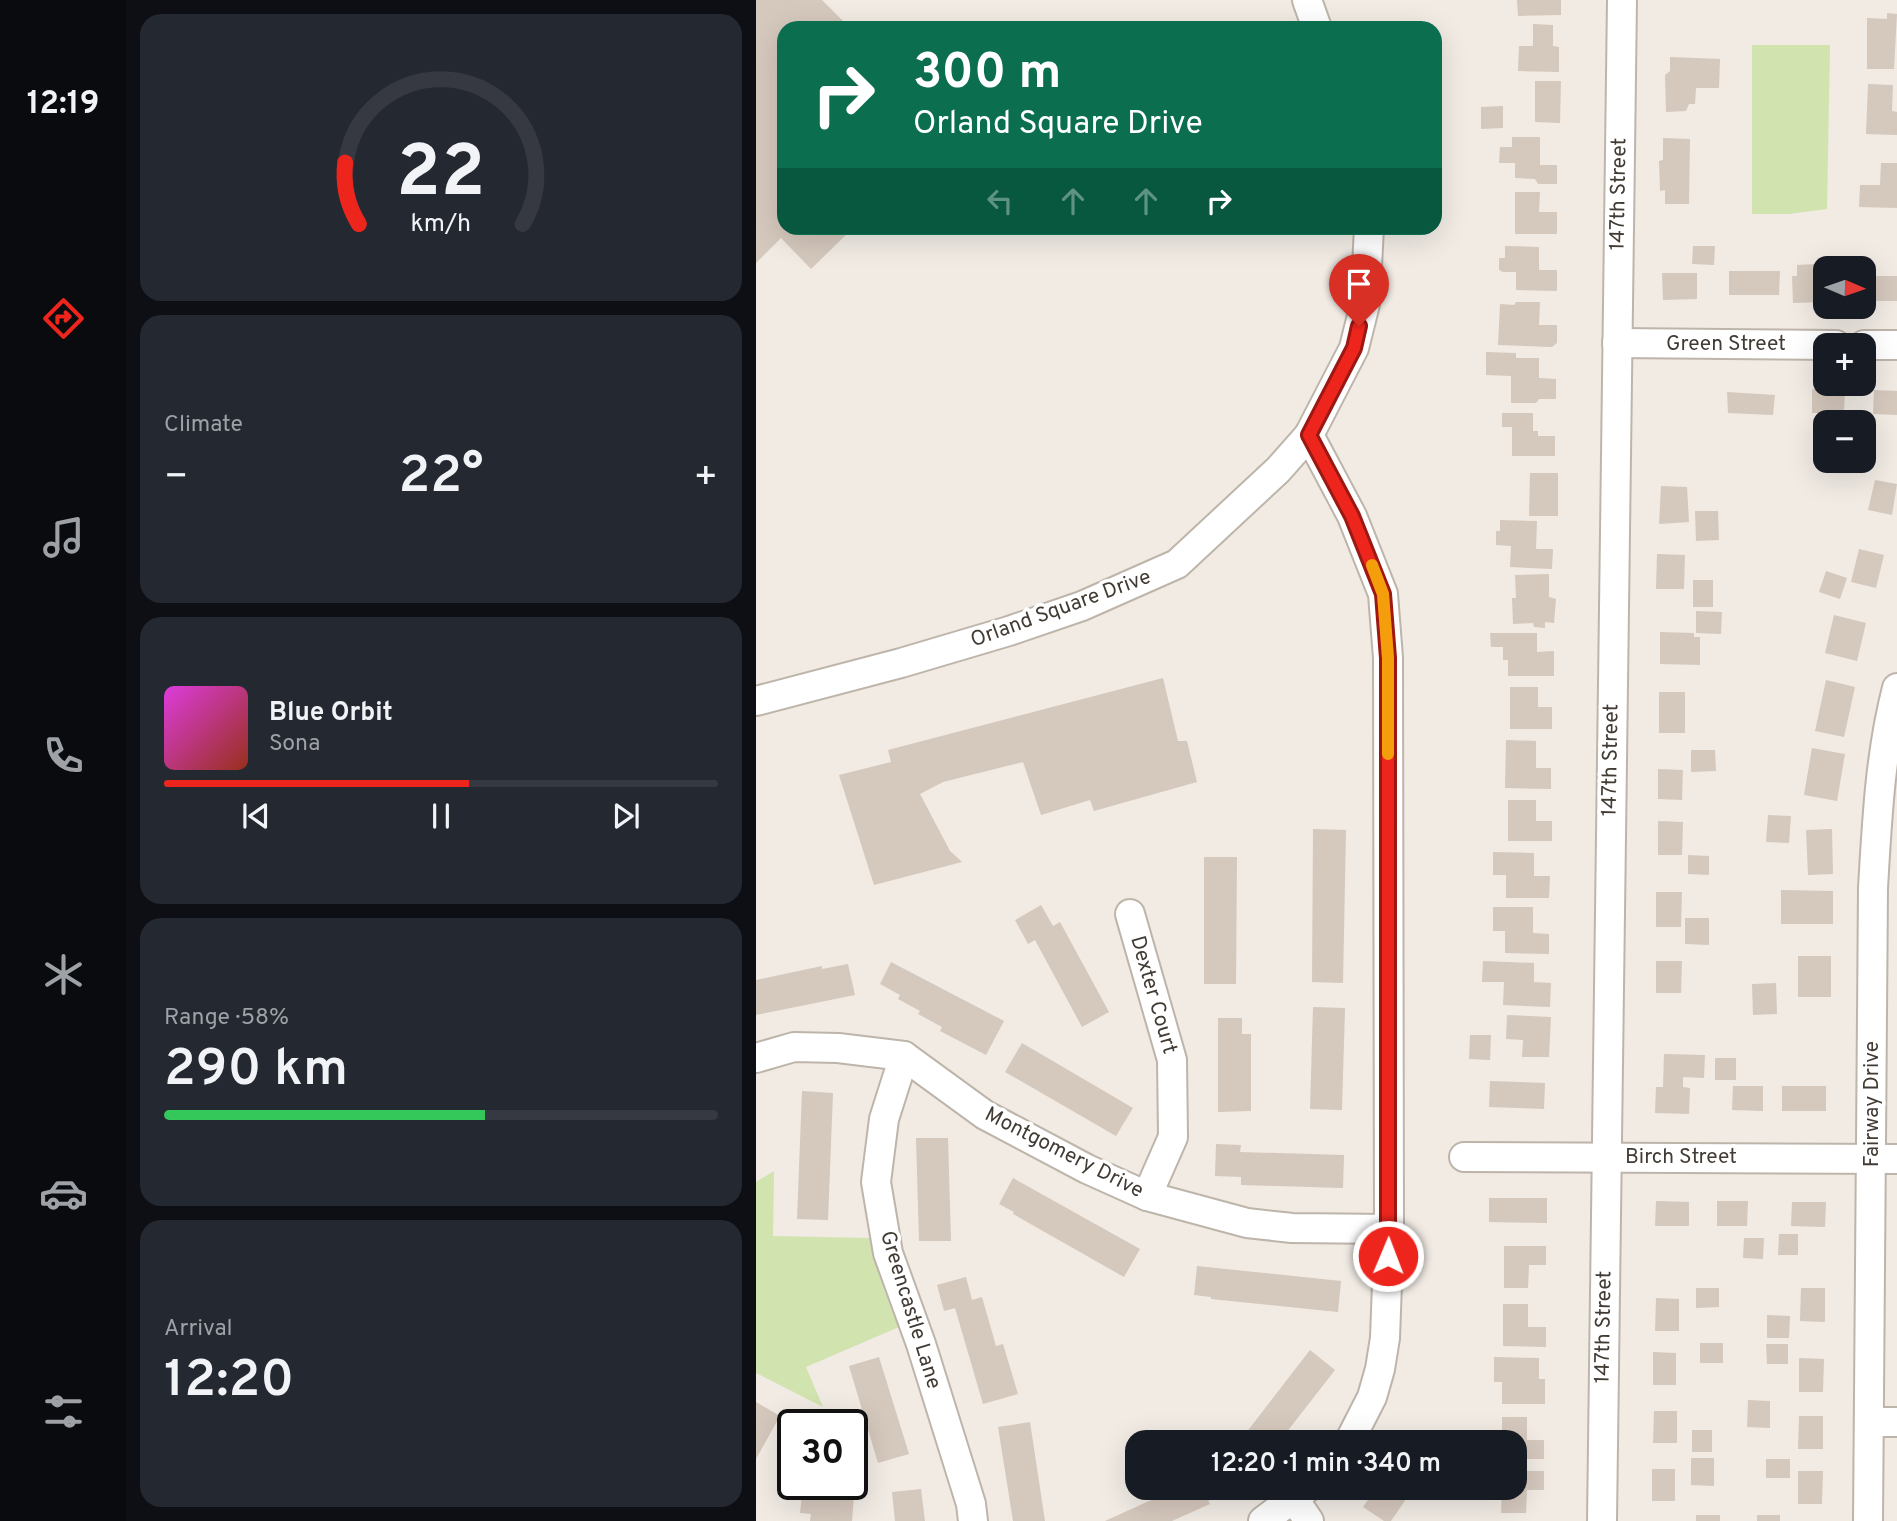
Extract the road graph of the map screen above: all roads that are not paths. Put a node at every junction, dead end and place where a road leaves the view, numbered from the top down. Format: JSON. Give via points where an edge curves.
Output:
{"nodes":[{"id":1,"x":1307,"y":0,"type":"edge"},
{"id":2,"x":1622,"y":0,"type":"edge"},
{"id":3,"x":1314,"y":21,"type":"edge"},
{"id":4,"x":1369,"y":235,"type":"edge"},
{"id":5,"x":1617,"y":343,"type":"junction"},
{"id":6,"x":1813,"y":345,"type":"edge"},
{"id":7,"x":1876,"y":345,"type":"edge"},
{"id":8,"x":1897,"y":345,"type":"edge"},
{"id":9,"x":1309,"y":435,"type":"junction"},
{"id":10,"x":1897,"y":688,"type":"edge"},
{"id":11,"x":756,"y":701,"type":"edge"},
{"id":12,"x":1885,"y":889,"type":"edge"},
{"id":13,"x":1130,"y":914,"type":"dead end"},
{"id":14,"x":904,"y":1056,"type":"junction"},
{"id":15,"x":756,"y":1058,"type":"edge"},
{"id":16,"x":1464,"y":1157,"type":"dead end"},
{"id":17,"x":1606,"y":1157,"type":"junction"},
{"id":18,"x":1884,"y":1159,"type":"edge"},
{"id":19,"x":1147,"y":1196,"type":"junction"},
{"id":20,"x":1389,"y":1229,"type":"junction"},
{"id":21,"x":1883,"y":1422,"type":"edge"},
{"id":22,"x":1355,"y":1430,"type":"edge"},
{"id":23,"x":1304,"y":1502,"type":"edge"},
{"id":24,"x":973,"y":1521,"type":"edge"},
{"id":25,"x":1263,"y":1521,"type":"edge"},
{"id":26,"x":1602,"y":1521,"type":"edge"},
{"id":27,"x":1868,"y":1521,"type":"edge"}],
"edges":[{"from":1,"to":3,"type":"street"},
{"from":2,"to":5,"type":"street","name":"147th Street"},
{"from":4,"to":9,"type":"street","name":"Orland Square Drive","via":[[1365,304],[1354,348]]},
{"from":5,"to":6,"type":"street","name":"Green Street"},
{"from":5,"to":17,"type":"street","name":"147th Street"},
{"from":7,"to":8,"type":"street"},
{"from":9,"to":11,"type":"street","name":"Orland Square Drive","via":[[1177,564],[1082,606],[1009,631]]},
{"from":9,"to":20,"type":"street","via":[[1352,516],[1383,594],[1388,658]]},
{"from":10,"to":12,"type":"street","name":"Fairway Drive","via":[[1878,789]]},
{"from":12,"to":18,"type":"street","name":"Fairway Drive"},
{"from":13,"to":19,"type":"street","name":"Dexter Court","via":[[1172,1060],[1173,1137]]},
{"from":14,"to":15,"type":"street","name":"Montgomery Drive","via":[[794,1047]]},
{"from":14,"to":19,"type":"street","name":"Montgomery Drive","via":[[985,1115]]},
{"from":14,"to":24,"type":"street","name":"Greencastle Lane","via":[[884,1119],[876,1182],[888,1253],[921,1344]]},
{"from":16,"to":17,"type":"street","name":"Birch Street"},
{"from":17,"to":18,"type":"street","name":"Birch Street"},
{"from":17,"to":26,"type":"street","name":"147th Street"},
{"from":18,"to":21,"type":"street","name":"Fairway Drive"},
{"from":19,"to":20,"type":"street","name":"Montgomery Drive","via":[[1247,1223]]},
{"from":20,"to":22,"type":"street","via":[[1380,1369]]},
{"from":21,"to":27,"type":"street","name":"Fairway Drive"},
{"from":23,"to":25,"type":"street"}]}
